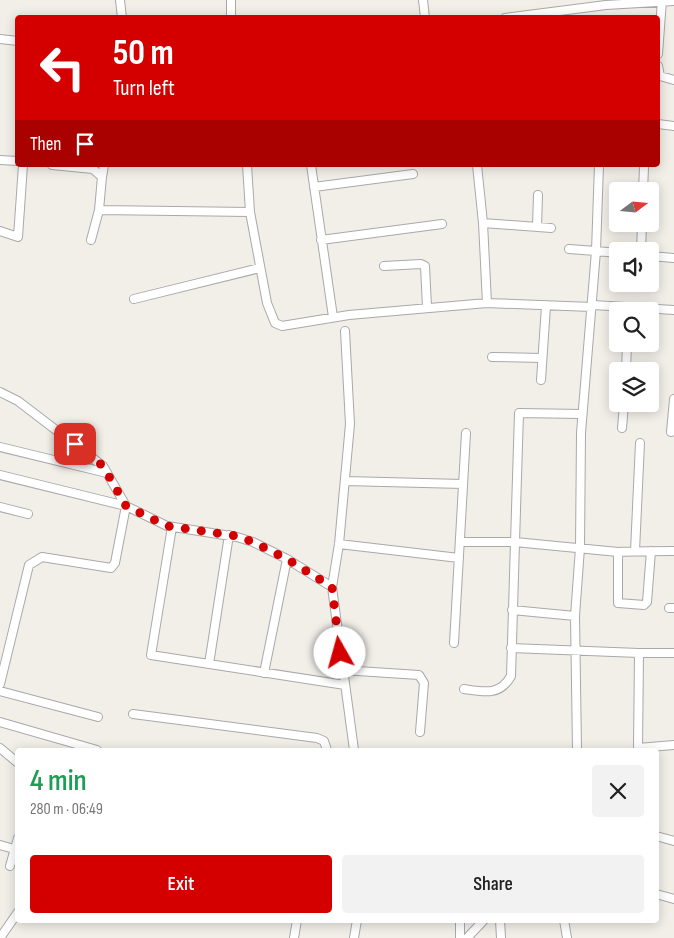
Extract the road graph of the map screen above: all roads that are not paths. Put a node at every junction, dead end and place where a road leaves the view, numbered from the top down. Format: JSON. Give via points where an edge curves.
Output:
{"nodes":[{"id":1,"x":120,"y":0,"type":"edge"},
{"id":2,"x":231,"y":0,"type":"edge"},
{"id":3,"x":423,"y":0,"type":"edge"},
{"id":4,"x":662,"y":1,"type":"edge"},
{"id":5,"x":674,"y":2,"type":"edge"},
{"id":6,"x":122,"y":15,"type":"edge"},
{"id":7,"x":231,"y":15,"type":"edge"},
{"id":8,"x":425,"y":15,"type":"edge"},
{"id":9,"x":531,"y":15,"type":"edge"},
{"id":10,"x":660,"y":28,"type":"edge"},
{"id":11,"x":0,"y":39,"type":"edge"},
{"id":12,"x":15,"y":41,"type":"edge"},
{"id":13,"x":660,"y":76,"type":"edge"},
{"id":14,"x":674,"y":80,"type":"edge"},
{"id":15,"x":660,"y":124,"type":"edge"},
{"id":16,"x":674,"y":126,"type":"edge"},
{"id":17,"x":0,"y":160,"type":"edge"},
{"id":18,"x":15,"y":161,"type":"edge"},
{"id":19,"x":23,"y":167,"type":"edge"},
{"id":20,"x":68,"y":167,"type":"edge"},
{"id":21,"x":104,"y":167,"type":"edge"},
{"id":22,"x":247,"y":167,"type":"edge"},
{"id":23,"x":311,"y":167,"type":"edge"},
{"id":24,"x":477,"y":167,"type":"edge"},
{"id":25,"x":599,"y":167,"type":"edge"},
{"id":26,"x":644,"y":167,"type":"dead end"},
{"id":27,"x":413,"y":174,"type":"dead end"},
{"id":28,"x":102,"y":177,"type":"junction"},
{"id":29,"x":643,"y":182,"type":"edge"},
{"id":30,"x":314,"y":187,"type":"junction"},
{"id":31,"x":538,"y":195,"type":"dead end"},
{"id":32,"x":100,"y":210,"type":"junction"},
{"id":33,"x":250,"y":212,"type":"junction"},
{"id":34,"x":483,"y":223,"type":"junction"},
{"id":35,"x":442,"y":224,"type":"dead end"},
{"id":36,"x":537,"y":227,"type":"junction"},
{"id":37,"x":552,"y":228,"type":"dead end"},
{"id":38,"x":0,"y":231,"type":"edge"},
{"id":39,"x":91,"y":240,"type":"dead end"},
{"id":40,"x":321,"y":240,"type":"junction"},
{"id":41,"x":569,"y":249,"type":"dead end"},
{"id":42,"x":596,"y":251,"type":"junction"},
{"id":43,"x":609,"y":252,"type":"edge"},
{"id":44,"x":659,"y":257,"type":"edge"},
{"id":45,"x":674,"y":258,"type":"edge"},
{"id":46,"x":384,"y":266,"type":"dead end"},
{"id":47,"x":260,"y":268,"type":"junction"},
{"id":48,"x":134,"y":299,"type":"dead end"},
{"id":49,"x":487,"y":303,"type":"junction"},
{"id":50,"x":546,"y":306,"type":"junction"},
{"id":51,"x":593,"y":306,"type":"junction"},
{"id":52,"x":427,"y":307,"type":"junction"},
{"id":53,"x":609,"y":307,"type":"edge"},
{"id":54,"x":659,"y":310,"type":"edge"},
{"id":55,"x":674,"y":310,"type":"edge"},
{"id":56,"x":333,"y":317,"type":"junction"},
{"id":57,"x":345,"y":331,"type":"dead end"},
{"id":58,"x":492,"y":357,"type":"dead end"},
{"id":59,"x":542,"y":358,"type":"junction"},
{"id":60,"x":541,"y":380,"type":"dead end"},
{"id":61,"x":0,"y":392,"type":"edge"},
{"id":62,"x":674,"y":399,"type":"edge"},
{"id":63,"x":623,"y":412,"type":"edge"},
{"id":64,"x":582,"y":414,"type":"junction"},
{"id":65,"x":622,"y":428,"type":"dead end"},
{"id":66,"x":671,"y":432,"type":"dead end"},
{"id":67,"x":466,"y":434,"type":"dead end"},
{"id":68,"x":640,"y":443,"type":"dead end"},
{"id":69,"x":0,"y":447,"type":"edge"},
{"id":70,"x":108,"y":473,"type":"junction"},
{"id":71,"x":0,"y":475,"type":"edge"},
{"id":72,"x":345,"y":481,"type":"junction"},
{"id":73,"x":464,"y":484,"type":"junction"},
{"id":74,"x":126,"y":506,"type":"junction"},
{"id":75,"x":0,"y":507,"type":"edge"},
{"id":76,"x":28,"y":514,"type":"dead end"},
{"id":77,"x":172,"y":527,"type":"junction"},
{"id":78,"x":229,"y":535,"type":"junction"},
{"id":79,"x":460,"y":542,"type":"junction"},
{"id":80,"x":515,"y":542,"type":"junction"},
{"id":81,"x":339,"y":544,"type":"junction"},
{"id":82,"x":580,"y":548,"type":"junction"},
{"id":83,"x":618,"y":552,"type":"junction"},
{"id":84,"x":635,"y":552,"type":"junction"},
{"id":85,"x":651,"y":552,"type":"junction"},
{"id":86,"x":674,"y":552,"type":"edge"},
{"id":87,"x":459,"y":558,"type":"junction"},
{"id":88,"x":287,"y":559,"type":"junction"},
{"id":89,"x":332,"y":587,"type":"junction"},
{"id":90,"x":512,"y":610,"type":"junction"},
{"id":91,"x":575,"y":616,"type":"junction"},
{"id":92,"x":454,"y":643,"type":"dead end"},
{"id":93,"x":511,"y":648,"type":"junction"},
{"id":94,"x":576,"y":651,"type":"junction"},
{"id":95,"x":639,"y":653,"type":"junction"},
{"id":96,"x":674,"y":653,"type":"edge"},
{"id":97,"x":209,"y":664,"type":"junction"},
{"id":98,"x":342,"y":670,"type":"junction"},
{"id":99,"x":264,"y":673,"type":"junction"},
{"id":100,"x":0,"y":684,"type":"edge"},
{"id":101,"x":346,"y":685,"type":"junction"},
{"id":102,"x":464,"y":690,"type":"dead end"},
{"id":103,"x":0,"y":691,"type":"edge"},
{"id":104,"x":133,"y":714,"type":"dead end"},
{"id":105,"x":98,"y":717,"type":"dead end"},
{"id":106,"x":0,"y":722,"type":"edge"},
{"id":107,"x":420,"y":732,"type":"dead end"},
{"id":108,"x":674,"y":745,"type":"edge"},
{"id":109,"x":90,"y":748,"type":"edge"},
{"id":110,"x":327,"y":748,"type":"edge"},
{"id":111,"x":354,"y":748,"type":"edge"},
{"id":112,"x":577,"y":748,"type":"edge"},
{"id":113,"x":638,"y":748,"type":"edge"},
{"id":114,"x":647,"y":748,"type":"edge"},
{"id":115,"x":0,"y":751,"type":"edge"},
{"id":116,"x":15,"y":761,"type":"edge"},
{"id":117,"x":659,"y":837,"type":"edge"},
{"id":118,"x":674,"y":841,"type":"edge"},
{"id":119,"x":0,"y":845,"type":"edge"},
{"id":120,"x":14,"y":849,"type":"joint"},
{"id":121,"x":10,"y":866,"type":"dead end"},
{"id":122,"x":659,"y":895,"type":"edge"},
{"id":123,"x":674,"y":899,"type":"edge"},
{"id":124,"x":15,"y":916,"type":"edge"},
{"id":125,"x":296,"y":923,"type":"edge"},
{"id":126,"x":356,"y":923,"type":"edge"},
{"id":127,"x":460,"y":923,"type":"edge"},
{"id":128,"x":481,"y":923,"type":"edge"},
{"id":129,"x":500,"y":923,"type":"edge"},
{"id":130,"x":564,"y":923,"type":"edge"},
{"id":131,"x":0,"y":938,"type":"edge"},
{"id":132,"x":294,"y":938,"type":"edge"},
{"id":133,"x":354,"y":938,"type":"edge"},
{"id":134,"x":460,"y":938,"type":"edge"},
{"id":135,"x":467,"y":938,"type":"edge"},
{"id":136,"x":501,"y":938,"type":"edge"},
{"id":137,"x":567,"y":938,"type":"edge"}],
"edges":[{"from":1,"to":6,"type":"street"},
{"from":2,"to":7,"type":"street"},
{"from":3,"to":8,"type":"street"},
{"from":4,"to":5,"type":"street"},
{"from":4,"to":9,"type":"street"},
{"from":4,"to":10,"type":"street"},
{"from":11,"to":12,"type":"street"},
{"from":13,"to":14,"type":"street"},
{"from":15,"to":16,"type":"street"},
{"from":17,"to":18,"type":"street"},
{"from":19,"to":38,"type":"street","via":[[18,237]]},
{"from":20,"to":28,"type":"street","via":[[93,170]]},
{"from":21,"to":28,"type":"street"},
{"from":22,"to":33,"type":"street"},
{"from":23,"to":30,"type":"street"},
{"from":24,"to":34,"type":"street"},
{"from":25,"to":42,"type":"street"},
{"from":26,"to":29,"type":"street"},
{"from":27,"to":30,"type":"street"},
{"from":28,"to":32,"type":"street"},
{"from":30,"to":40,"type":"street"},
{"from":31,"to":36,"type":"street"},
{"from":32,"to":33,"type":"street"},
{"from":32,"to":39,"type":"street"},
{"from":33,"to":47,"type":"street"},
{"from":34,"to":36,"type":"street"},
{"from":34,"to":49,"type":"street"},
{"from":35,"to":40,"type":"street"},
{"from":36,"to":37,"type":"street"},
{"from":40,"to":56,"type":"street"},
{"from":41,"to":42,"type":"street"},
{"from":42,"to":43,"type":"street"},
{"from":42,"to":51,"type":"street"},
{"from":44,"to":45,"type":"street"},
{"from":46,"to":52,"type":"street","via":[[424,266]]},
{"from":47,"to":48,"type":"street"},
{"from":47,"to":56,"type":"street","via":[[275,323],[282,326]]},
{"from":49,"to":50,"type":"street"},
{"from":49,"to":52,"type":"street"},
{"from":50,"to":51,"type":"street"},
{"from":50,"to":59,"type":"street"},
{"from":51,"to":53,"type":"street"},
{"from":51,"to":64,"type":"street"},
{"from":52,"to":56,"type":"street"},
{"from":54,"to":55,"type":"street"},
{"from":57,"to":72,"type":"street","via":[[350,424]]},
{"from":58,"to":59,"type":"street"},
{"from":59,"to":60,"type":"street"},
{"from":61,"to":70,"type":"street","via":[[18,401]]},
{"from":62,"to":66,"type":"street"},
{"from":63,"to":65,"type":"street"},
{"from":64,"to":80,"type":"street","via":[[519,413]]},
{"from":64,"to":82,"type":"street"},
{"from":67,"to":73,"type":"street"},
{"from":68,"to":84,"type":"street"},
{"from":69,"to":70,"type":"street"},
{"from":70,"to":74,"type":"street"},
{"from":71,"to":74,"type":"street"},
{"from":72,"to":73,"type":"street"},
{"from":72,"to":81,"type":"street"},
{"from":73,"to":79,"type":"street"},
{"from":74,"to":77,"type":"street"},
{"from":74,"to":100,"type":"street","via":[[111,568],[42,557],[29,565]]},
{"from":75,"to":76,"type":"street"},
{"from":77,"to":78,"type":"street"},
{"from":77,"to":97,"type":"street","via":[[151,655]]},
{"from":78,"to":88,"type":"street","via":[[253,542]]},
{"from":78,"to":97,"type":"street"},
{"from":79,"to":80,"type":"street"},
{"from":79,"to":87,"type":"street"},
{"from":80,"to":82,"type":"street"},
{"from":80,"to":90,"type":"street"},
{"from":81,"to":87,"type":"street"},
{"from":81,"to":89,"type":"street"},
{"from":82,"to":83,"type":"street"},
{"from":82,"to":91,"type":"street"},
{"from":83,"to":84,"type":"street"},
{"from":83,"to":85,"type":"street","via":[[617,602],[644,605],[648,601]]},
{"from":84,"to":85,"type":"street"},
{"from":85,"to":86,"type":"street"},
{"from":87,"to":92,"type":"street"},
{"from":88,"to":89,"type":"street"},
{"from":88,"to":99,"type":"street"},
{"from":89,"to":98,"type":"street"},
{"from":90,"to":91,"type":"street"},
{"from":90,"to":93,"type":"street"},
{"from":91,"to":94,"type":"street"},
{"from":93,"to":94,"type":"street"},
{"from":93,"to":102,"type":"street","via":[[511,676],[507,684],[493,692]]},
{"from":94,"to":95,"type":"street"},
{"from":94,"to":112,"type":"street"},
{"from":95,"to":96,"type":"street"},
{"from":95,"to":113,"type":"street"},
{"from":97,"to":99,"type":"street"},
{"from":98,"to":101,"type":"street"},
{"from":98,"to":107,"type":"street","via":[[419,675],[424,683]]},
{"from":99,"to":101,"type":"street"},
{"from":101,"to":111,"type":"street"},
{"from":103,"to":105,"type":"street"},
{"from":104,"to":110,"type":"street","via":[[317,738],[324,740]]},
{"from":106,"to":109,"type":"street"},
{"from":108,"to":114,"type":"street"},
{"from":115,"to":116,"type":"street"},
{"from":117,"to":118,"type":"street"},
{"from":119,"to":120,"type":"street"},
{"from":120,"to":121,"type":"street"},
{"from":122,"to":123,"type":"street"},
{"from":124,"to":131,"type":"street"},
{"from":125,"to":132,"type":"street"},
{"from":126,"to":133,"type":"street"},
{"from":127,"to":134,"type":"street"},
{"from":128,"to":135,"type":"street"},
{"from":129,"to":136,"type":"street"},
{"from":130,"to":137,"type":"street"}]}
